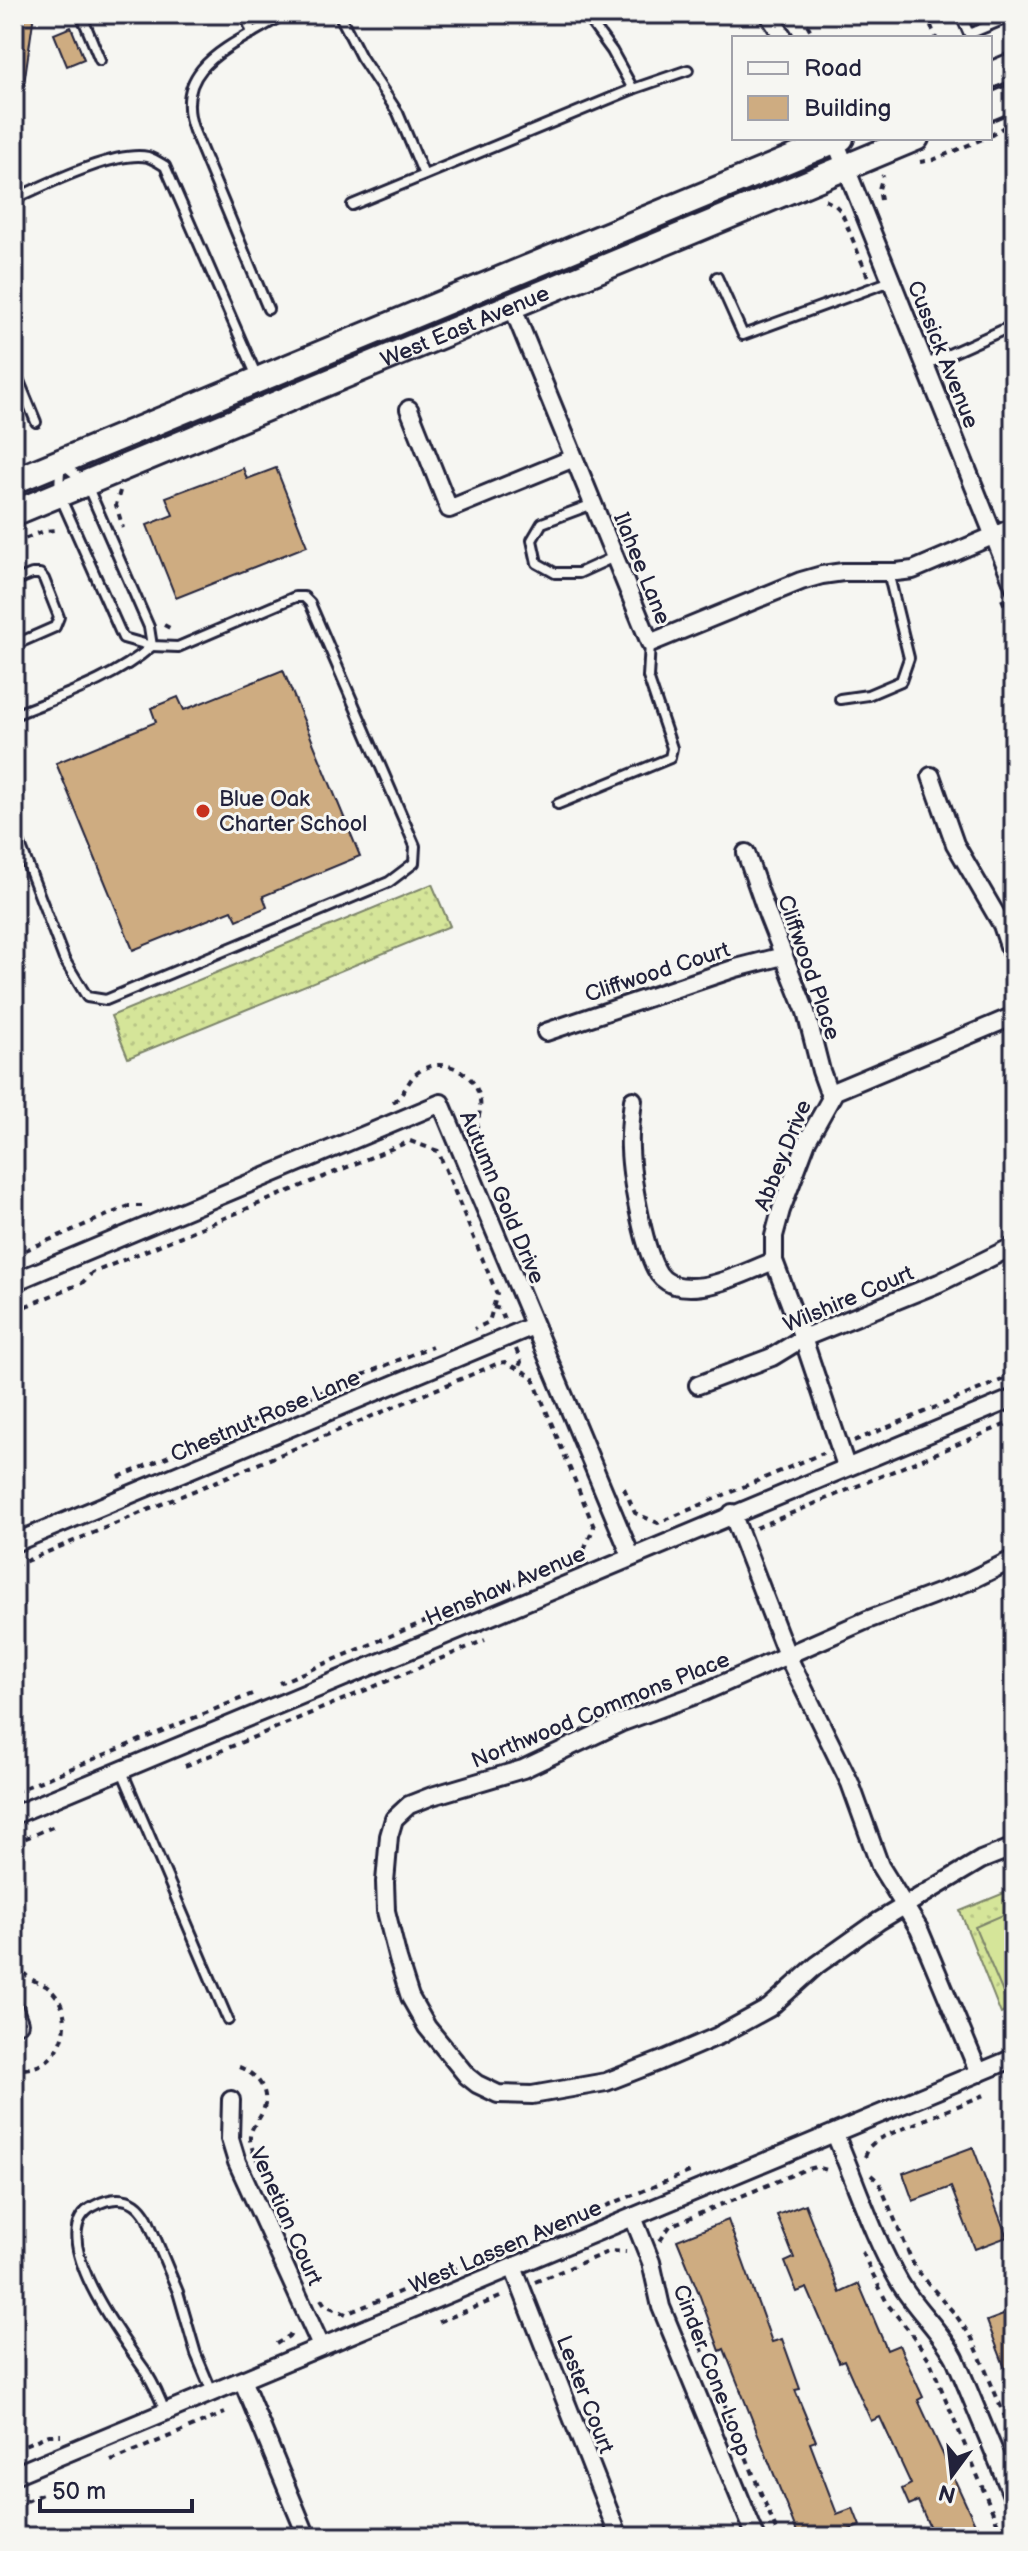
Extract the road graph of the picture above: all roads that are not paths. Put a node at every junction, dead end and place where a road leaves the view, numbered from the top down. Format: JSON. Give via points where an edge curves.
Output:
{"nodes":[{"id":1,"x":81,"y":14,"type":"edge"},
{"id":2,"x":245,"y":14,"type":"edge"},
{"id":3,"x":284,"y":14,"type":"edge"},
{"id":4,"x":339,"y":14,"type":"edge"},
{"id":5,"x":585,"y":14,"type":"edge"},
{"id":6,"x":768,"y":14,"type":"edge"},
{"id":7,"x":960,"y":14,"type":"edge"},
{"id":8,"x":1014,"y":15,"type":"edge"},
{"id":9,"x":252,"y":33,"type":"junction"},
{"id":10,"x":783,"y":36,"type":"edge"},
{"id":11,"x":100,"y":60,"type":"dead end"},
{"id":12,"x":1014,"y":65,"type":"edge"},
{"id":13,"x":688,"y":70,"type":"dead end"},
{"id":14,"x":992,"y":74,"type":"edge"},
{"id":15,"x":633,"y":89,"type":"junction"},
{"id":16,"x":1014,"y":97,"type":"edge"},
{"id":17,"x":992,"y":106,"type":"edge"},
{"id":18,"x":835,"y":140,"type":"edge"},
{"id":19,"x":837,"y":140,"type":"edge"},
{"id":20,"x":911,"y":140,"type":"edge"},
{"id":21,"x":846,"y":167,"type":"junction"},
{"id":22,"x":424,"y":175,"type":"junction"},
{"id":23,"x":14,"y":199,"type":"edge"},
{"id":24,"x":352,"y":205,"type":"dead end"},
{"id":25,"x":717,"y":277,"type":"dead end"},
{"id":26,"x":891,"y":281,"type":"junction"},
{"id":27,"x":512,"y":306,"type":"junction"},
{"id":28,"x":268,"y":309,"type":"dead end"},
{"id":29,"x":1014,"y":325,"type":"edge"},
{"id":30,"x":925,"y":365,"type":"junction"},
{"id":31,"x":14,"y":369,"type":"edge"},
{"id":32,"x":258,"y":379,"type":"junction"},
{"id":33,"x":409,"y":409,"type":"dead end"},
{"id":34,"x":36,"y":422,"type":"dead end"},
{"id":35,"x":574,"y":458,"type":"junction"},
{"id":36,"x":60,"y":462,"type":"junction"},
{"id":37,"x":14,"y":481,"type":"edge"},
{"id":38,"x":86,"y":483,"type":"junction"},
{"id":39,"x":59,"y":494,"type":"junction"},
{"id":40,"x":593,"y":504,"type":"junction"},
{"id":41,"x":14,"y":513,"type":"edge"},
{"id":42,"x":1014,"y":527,"type":"edge"},
{"id":43,"x":993,"y":535,"type":"junction"},
{"id":44,"x":615,"y":557,"type":"junction"},
{"id":45,"x":888,"y":572,"type":"junction"},
{"id":46,"x":14,"y":581,"type":"edge"},
{"id":47,"x":1006,"y":586,"type":"edge"},
{"id":48,"x":650,"y":643,"type":"junction"},
{"id":49,"x":14,"y":645,"type":"edge"},
{"id":50,"x":152,"y":646,"type":"junction"},
{"id":51,"x":840,"y":699,"type":"dead end"},
{"id":52,"x":14,"y":715,"type":"edge"},
{"id":53,"x":931,"y":776,"type":"dead end"},
{"id":54,"x":558,"y":804,"type":"dead end"},
{"id":55,"x":14,"y":829,"type":"edge"},
{"id":56,"x":746,"y":853,"type":"dead end"},
{"id":57,"x":783,"y":956,"type":"junction"},
{"id":58,"x":1014,"y":961,"type":"edge"},
{"id":59,"x":1014,"y":1016,"type":"edge"},
{"id":60,"x":546,"y":1032,"type":"dead end"},
{"id":61,"x":830,"y":1096,"type":"junction"},
{"id":62,"x":633,"y":1100,"type":"dead end"},
{"id":63,"x":1014,"y":1246,"type":"edge"},
{"id":64,"x":774,"y":1261,"type":"junction"},
{"id":65,"x":14,"y":1282,"type":"edge"},
{"id":66,"x":533,"y":1326,"type":"junction"},
{"id":67,"x":803,"y":1338,"type":"junction"},
{"id":68,"x":698,"y":1385,"type":"dead end"},
{"id":69,"x":1014,"y":1398,"type":"edge"},
{"id":70,"x":846,"y":1466,"type":"junction"},
{"id":71,"x":732,"y":1513,"type":"junction"},
{"id":72,"x":14,"y":1543,"type":"edge"},
{"id":73,"x":631,"y":1556,"type":"junction"},
{"id":74,"x":1014,"y":1559,"type":"edge"},
{"id":75,"x":787,"y":1655,"type":"junction"},
{"id":76,"x":121,"y":1770,"type":"junction"},
{"id":77,"x":14,"y":1815,"type":"edge"},
{"id":78,"x":1014,"y":1847,"type":"edge"},
{"id":79,"x":904,"y":1905,"type":"junction"},
{"id":80,"x":228,"y":2020,"type":"dead end"},
{"id":81,"x":1014,"y":2058,"type":"edge"},
{"id":82,"x":979,"y":2073,"type":"junction"},
{"id":83,"x":231,"y":2100,"type":"dead end"},
{"id":84,"x":835,"y":2134,"type":"junction"},
{"id":85,"x":633,"y":2217,"type":"junction"},
{"id":86,"x":513,"y":2267,"type":"junction"},
{"id":87,"x":321,"y":2346,"type":"junction"},
{"id":88,"x":243,"y":2382,"type":"junction"},
{"id":89,"x":212,"y":2393,"type":"junction"},
{"id":90,"x":166,"y":2412,"type":"junction"},
{"id":91,"x":14,"y":2475,"type":"edge"},
{"id":92,"x":1014,"y":2500,"type":"edge"},
{"id":93,"x":307,"y":2537,"type":"edge"},
{"id":94,"x":619,"y":2537,"type":"edge"},
{"id":95,"x":756,"y":2537,"type":"edge"}],
"edges":[{"from":1,"to":11,"type":"lane"},
{"from":2,"to":9,"type":"lane"},
{"from":3,"to":9,"type":"lane"},
{"from":4,"to":22,"type":"lane","via":[[398,113]]},
{"from":5,"to":15,"type":"lane"},
{"from":6,"to":10,"type":"street"},
{"from":7,"to":8,"type":"lane","via":[[969,34]]},
{"from":9,"to":28,"type":"lane","via":[[204,66],[187,105]]},
{"from":12,"to":14,"type":"main road"},
{"from":13,"to":15,"type":"lane"},
{"from":15,"to":22,"type":"lane"},
{"from":16,"to":17,"type":"main road"},
{"from":18,"to":32,"type":"main road","name":"West East Avenue"},
{"from":19,"to":21,"type":"street","name":"Cussick Avenue"},
{"from":20,"to":21,"type":"main road","name":"West East Avenue"},
{"from":21,"to":26,"type":"street","name":"Cussick Avenue"},
{"from":21,"to":27,"type":"main road","name":"West East Avenue"},
{"from":22,"to":24,"type":"lane"},
{"from":23,"to":32,"type":"lane","via":[[121,158],[148,157],[165,166]]},
{"from":25,"to":26,"type":"lane","via":[[743,335]]},
{"from":26,"to":30,"type":"street","name":"Cussick Avenue"},
{"from":27,"to":35,"type":"street","name":"Ilahee Lane"},
{"from":27,"to":38,"type":"main road","name":"West East Avenue"},
{"from":29,"to":30,"type":"lane"},
{"from":30,"to":43,"type":"street","name":"Cussick Avenue"},
{"from":31,"to":34,"type":"lane"},
{"from":32,"to":36,"type":"main road","name":"West East Avenue"},
{"from":33,"to":35,"type":"street","via":[[449,509]]},
{"from":35,"to":40,"type":"street","name":"Ilahee Lane"},
{"from":36,"to":37,"type":"main road","name":"West East Avenue"},
{"from":36,"to":38,"type":"lane"},
{"from":36,"to":39,"type":"lane"},
{"from":38,"to":39,"type":"main road","name":"West East Avenue"},
{"from":38,"to":50,"type":"lane","via":[[149,627]]},
{"from":39,"to":41,"type":"main road","name":"West East Avenue"},
{"from":39,"to":50,"type":"lane","via":[[123,638]]},
{"from":40,"to":44,"type":"street","name":"Ilahee Lane"},
{"from":40,"to":44,"type":"lane","via":[[542,523],[532,540],[537,563],[555,573],[579,573]]},
{"from":42,"to":43,"type":"street","name":"Ilahee Lane"},
{"from":43,"to":45,"type":"street","name":"Ilahee Lane","via":[[928,565]]},
{"from":43,"to":47,"type":"street","name":"Cussick Avenue"},
{"from":44,"to":48,"type":"street","name":"Ilahee Lane"},
{"from":45,"to":48,"type":"street","name":"Ilahee Lane","via":[[811,578]]},
{"from":45,"to":51,"type":"lane","via":[[909,658],[901,681],[868,695]]},
{"from":46,"to":49,"type":"lane","via":[[40,574],[59,617],[55,627]]},
{"from":48,"to":54,"type":"lane","via":[[648,677],[672,748],[670,758]]},
{"from":50,"to":52,"type":"lane","via":[[103,679]]},
{"from":50,"to":55,"type":"lane","via":[[178,647],[304,597],[415,846],[414,863],[389,882],[106,1000],[87,997],[64,959]]},
{"from":53,"to":58,"type":"street","via":[[955,844],[1002,925]]},
{"from":56,"to":57,"type":"street","name":"Cliffwood Place"},
{"from":57,"to":60,"type":"street","name":"Cliffwood Court"},
{"from":57,"to":61,"type":"street","name":"Cliffwood Place"},
{"from":59,"to":61,"type":"street","name":"Abbey Drive"},
{"from":61,"to":64,"type":"street","name":"Abbey Drive","via":[[781,1210]]},
{"from":62,"to":64,"type":"street","via":[[630,1160],[650,1255],[660,1276],[675,1285],[696,1286]]},
{"from":63,"to":67,"type":"street","name":"Wilshire Court"},
{"from":64,"to":67,"type":"street","name":"Abbey Drive"},
{"from":65,"to":66,"type":"street","name":"Autumn Gold Drive","via":[[441,1103]]},
{"from":66,"to":72,"type":"street","name":"Chestnut Rose Lane"},
{"from":66,"to":73,"type":"street","name":"Autumn Gold Drive"},
{"from":67,"to":68,"type":"street","name":"Wilshire Court","via":[[772,1357]]},
{"from":67,"to":70,"type":"street","name":"Abbey Drive"},
{"from":69,"to":70,"type":"street","name":"Henshaw Avenue"},
{"from":70,"to":71,"type":"street","name":"Henshaw Avenue"},
{"from":71,"to":73,"type":"street","name":"Henshaw Avenue"},
{"from":71,"to":75,"type":"street"},
{"from":73,"to":76,"type":"street","name":"Henshaw Avenue"},
{"from":74,"to":75,"type":"street","name":"Northwood Commons Place"},
{"from":75,"to":79,"type":"street","via":[[842,1763],[880,1866]]},
{"from":75,"to":79,"type":"street","name":"Northwood Commons Place","via":[[523,1769],[419,1800],[401,1812],[389,1836],[386,1911],[415,2008],[467,2076],[487,2090],[514,2096],[578,2088],[660,2061],[755,2016]]},
{"from":76,"to":77,"type":"street","name":"Henshaw Avenue"},
{"from":76,"to":80,"type":"lane"},
{"from":78,"to":79,"type":"street","name":"Northwood Commons Place"},
{"from":79,"to":82,"type":"street"},
{"from":81,"to":82,"type":"street","name":"West Lassen Avenue"},
{"from":82,"to":84,"type":"street","name":"West Lassen Avenue"},
{"from":83,"to":87,"type":"street","name":"Venetian Court","via":[[233,2150]]},
{"from":84,"to":85,"type":"street","name":"West Lassen Avenue"},
{"from":84,"to":92,"type":"street","via":[[893,2270],[955,2358]]},
{"from":85,"to":86,"type":"street","name":"West Lassen Avenue"},
{"from":85,"to":95,"type":"street","name":"Cinder Cone Loop","via":[[661,2307]]},
{"from":86,"to":87,"type":"street","name":"West Lassen Avenue"},
{"from":86,"to":94,"type":"street","name":"Lester Court"},
{"from":87,"to":88,"type":"street","name":"West Lassen Avenue"},
{"from":88,"to":89,"type":"street","name":"West Lassen Avenue"},
{"from":88,"to":93,"type":"street"},
{"from":89,"to":90,"type":"street","name":"West Lassen Avenue"},
{"from":89,"to":90,"type":"lane","via":[[178,2292],[141,2207],[118,2199],[103,2202],[82,2214],[76,2242],[103,2310],[146,2372]]},
{"from":90,"to":91,"type":"street","name":"West Lassen Avenue"}]}
